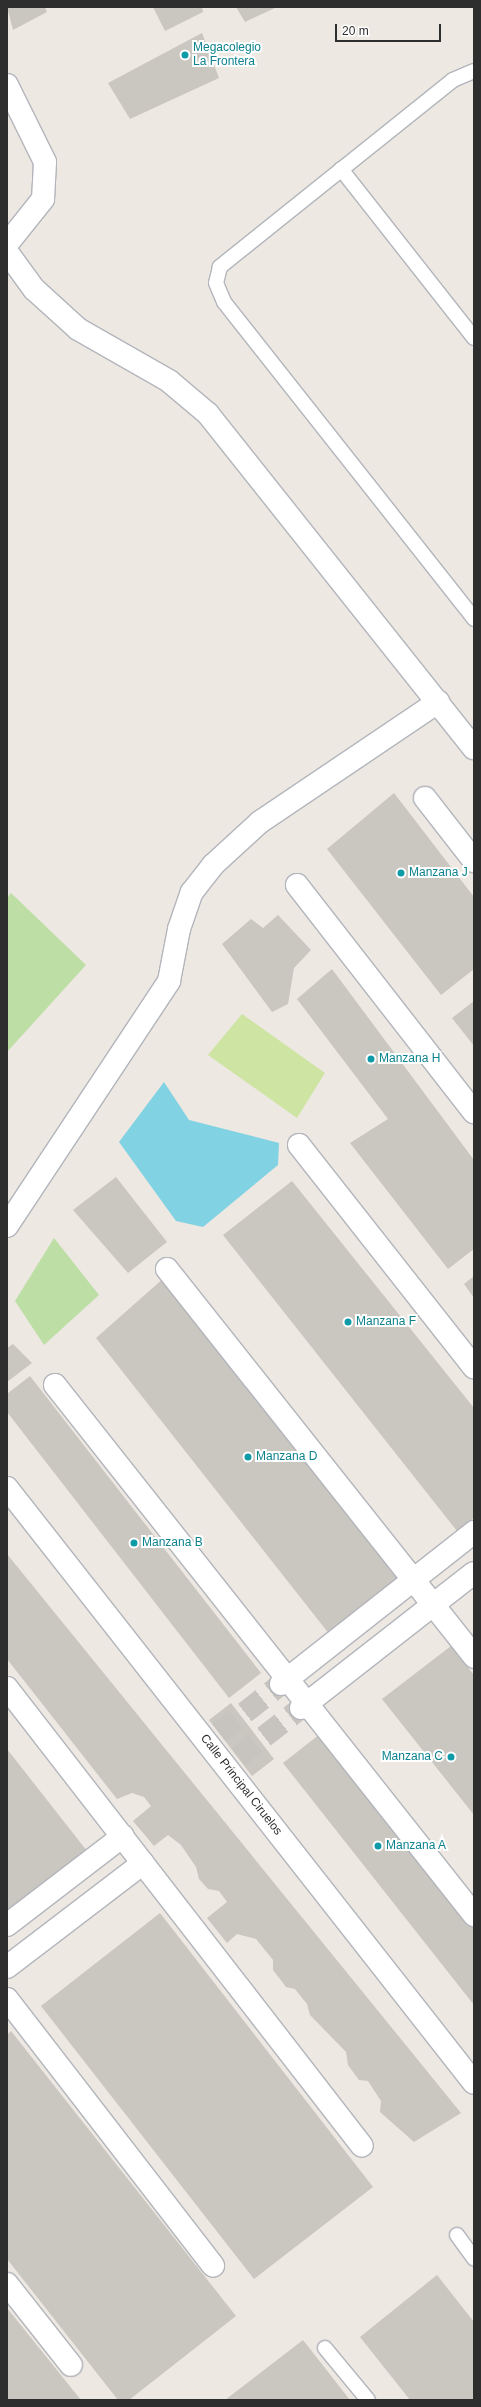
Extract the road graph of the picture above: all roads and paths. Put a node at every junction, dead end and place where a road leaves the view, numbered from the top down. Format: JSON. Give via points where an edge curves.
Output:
{"nodes":[{"id":1,"x":474,"y":70,"type":"edge"},
{"id":2,"x":7,"y":86,"type":"edge"},
{"id":3,"x":341,"y":169,"type":"junction"},
{"id":4,"x":7,"y":244,"type":"edge"},
{"id":5,"x":7,"y":252,"type":"edge"},
{"id":6,"x":474,"y":338,"type":"edge"},
{"id":7,"x":474,"y":619,"type":"edge"},
{"id":8,"x":438,"y":702,"type":"junction"},
{"id":9,"x":474,"y":748,"type":"edge"},
{"id":10,"x":424,"y":798,"type":"dead end"},
{"id":11,"x":474,"y":861,"type":"edge"},
{"id":12,"x":297,"y":884,"type":"dead end"},
{"id":13,"x":474,"y":1112,"type":"edge"},
{"id":14,"x":299,"y":1145,"type":"dead end"},
{"id":15,"x":7,"y":1226,"type":"edge"},
{"id":16,"x":167,"y":1269,"type":"dead end"},
{"id":17,"x":474,"y":1367,"type":"edge"},
{"id":18,"x":55,"y":1385,"type":"dead end"},
{"id":19,"x":7,"y":1488,"type":"edge"},
{"id":20,"x":474,"y":1532,"type":"edge"},
{"id":21,"x":474,"y":1573,"type":"edge"},
{"id":22,"x":413,"y":1581,"type":"junction"},
{"id":23,"x":433,"y":1605,"type":"junction"},
{"id":24,"x":474,"y":1657,"type":"edge"},
{"id":25,"x":284,"y":1682,"type":"junction"},
{"id":26,"x":7,"y":1688,"type":"edge"},
{"id":27,"x":304,"y":1706,"type":"junction"},
{"id":28,"x":123,"y":1836,"type":"junction"},
{"id":29,"x":143,"y":1863,"type":"junction"},
{"id":30,"x":474,"y":1915,"type":"edge"},
{"id":31,"x":7,"y":1925,"type":"edge"},
{"id":32,"x":7,"y":1967,"type":"edge"},
{"id":33,"x":7,"y":1999,"type":"edge"},
{"id":34,"x":474,"y":2083,"type":"edge"},
{"id":35,"x":362,"y":2146,"type":"dead end"},
{"id":36,"x":457,"y":2235,"type":"dead end"},
{"id":37,"x":474,"y":2258,"type":"edge"},
{"id":38,"x":213,"y":2266,"type":"dead end"},
{"id":39,"x":7,"y":2284,"type":"edge"},
{"id":40,"x":325,"y":2348,"type":"dead end"},
{"id":41,"x":71,"y":2365,"type":"dead end"},
{"id":42,"x":368,"y":2400,"type":"edge"}],
"edges":[{"from":1,"to":3,"type":"lane","via":[[453,80]]},
{"from":2,"to":4,"type":"street","via":[[45,162],[43,199]]},
{"from":3,"to":6,"type":"lane"},
{"from":3,"to":7,"type":"lane","via":[[220,267],[216,283],[224,302]]},
{"from":5,"to":8,"type":"street","via":[[34,289],[78,329],[169,381],[208,414]]},
{"from":8,"to":9,"type":"street"},
{"from":8,"to":15,"type":"street","via":[[260,822],[213,865],[192,892],[179,929],[169,981]]},
{"from":10,"to":11,"type":"street"},
{"from":12,"to":13,"type":"street"},
{"from":14,"to":17,"type":"street"},
{"from":16,"to":22,"type":"street"},
{"from":18,"to":25,"type":"street"},
{"from":19,"to":34,"type":"street","name":"Calle Principal Ciruelos","via":[[232,1762]]},
{"from":20,"to":22,"type":"street"},
{"from":21,"to":23,"type":"street"},
{"from":22,"to":23,"type":"street"},
{"from":22,"to":25,"type":"street"},
{"from":23,"to":24,"type":"street"},
{"from":23,"to":27,"type":"street"},
{"from":25,"to":27,"type":"street"},
{"from":26,"to":28,"type":"street"},
{"from":27,"to":30,"type":"street"},
{"from":28,"to":29,"type":"street"},
{"from":28,"to":31,"type":"street"},
{"from":29,"to":32,"type":"street"},
{"from":29,"to":35,"type":"street"},
{"from":33,"to":38,"type":"street"},
{"from":36,"to":37,"type":"lane"},
{"from":39,"to":41,"type":"street"},
{"from":40,"to":42,"type":"lane"}]}
